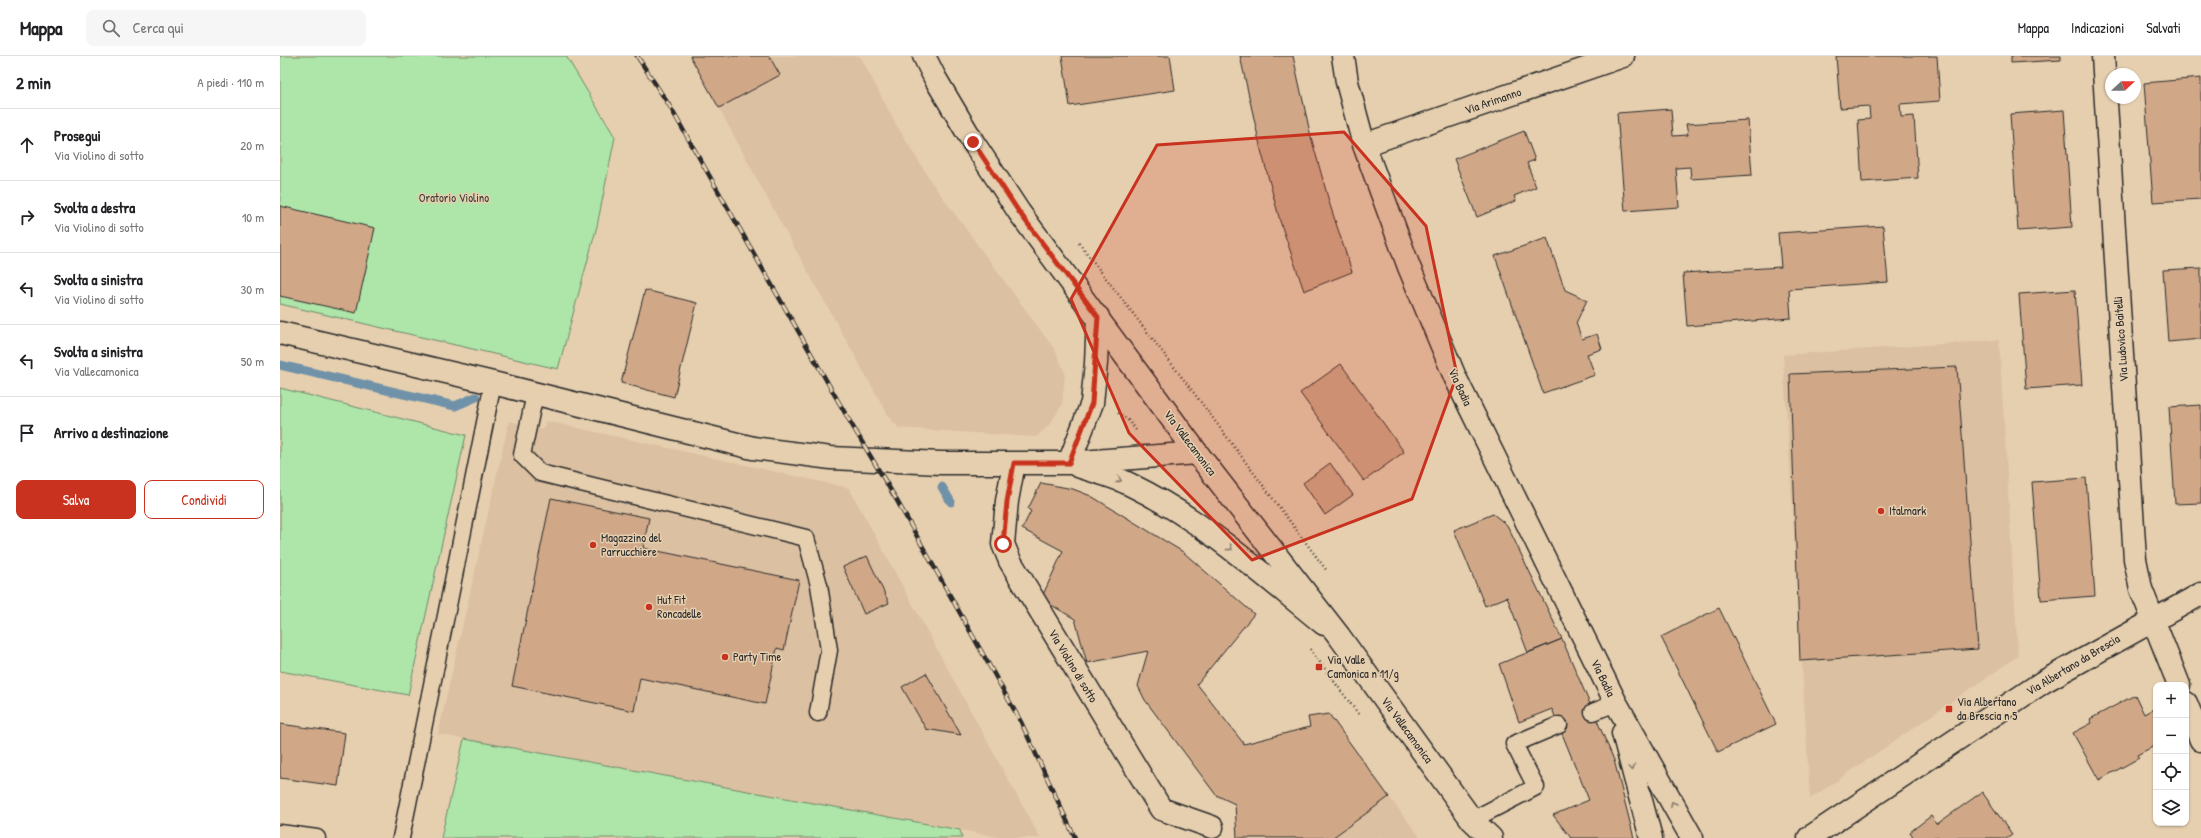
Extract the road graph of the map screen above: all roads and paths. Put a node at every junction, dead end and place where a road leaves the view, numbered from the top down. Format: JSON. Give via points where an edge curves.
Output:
{"nodes":[{"id":1,"x":924,"y":56,"type":"edge"},
{"id":2,"x":1343,"y":56,"type":"edge"},
{"id":3,"x":1623,"y":56,"type":"edge"},
{"id":4,"x":2103,"y":56,"type":"edge"},
{"id":5,"x":1364,"y":145,"type":"junction"},
{"id":6,"x":1078,"y":241,"type":"dead end"},
{"id":7,"x":1098,"y":317,"type":"junction"},
{"id":8,"x":280,"y":333,"type":"edge"},
{"id":9,"x":493,"y":383,"type":"junction"},
{"id":10,"x":535,"y":394,"type":"junction"},
{"id":11,"x":1115,"y":411,"type":"dead end"},
{"id":12,"x":1140,"y":435,"type":"dead end"},
{"id":13,"x":1197,"y":453,"type":"junction"},
{"id":14,"x":1014,"y":463,"type":"junction"},
{"id":15,"x":1069,"y":463,"type":"junction"},
{"id":16,"x":1328,"y":572,"type":"dead end"},
{"id":17,"x":2201,"y":594,"type":"edge"},
{"id":18,"x":2152,"y":619,"type":"junction"},
{"id":19,"x":1339,"y":636,"type":"junction"},
{"id":20,"x":1308,"y":646,"type":"dead end"},
{"id":21,"x":2178,"y":682,"type":"edge"},
{"id":22,"x":1616,"y":703,"type":"junction"},
{"id":23,"x":2189,"y":710,"type":"edge"},
{"id":24,"x":1593,"y":712,"type":"dead end"},
{"id":25,"x":818,"y":713,"type":"dead end"},
{"id":26,"x":1364,"y":721,"type":"dead end"},
{"id":27,"x":1559,"y":725,"type":"dead end"},
{"id":28,"x":2201,"y":740,"type":"edge"},
{"id":29,"x":1212,"y":827,"type":"dead end"},
{"id":30,"x":1476,"y":829,"type":"edge"},
{"id":31,"x":280,"y":833,"type":"edge"},
{"id":32,"x":317,"y":838,"type":"edge"},
{"id":33,"x":401,"y":838,"type":"edge"},
{"id":34,"x":1491,"y":838,"type":"edge"},
{"id":35,"x":1651,"y":838,"type":"edge"},
{"id":36,"x":1692,"y":838,"type":"edge"},
{"id":37,"x":1809,"y":838,"type":"edge"}],
"edges":[{"from":1,"to":7,"type":"street","name":"Via Vallecamonica","via":[[973,142],[1019,212]]},
{"from":2,"to":5,"type":"street","name":"Via Badia","via":[[1347,82]]},
{"from":3,"to":5,"type":"street","name":"Via Arimanno"},
{"from":4,"to":18,"type":"street","name":"Via Ludovico Baitelli","via":[[2135,559],[2141,589]]},
{"from":5,"to":22,"type":"street","name":"Via Badia","via":[[1409,268],[1455,377]]},
{"from":6,"to":16,"type":"path"},
{"from":7,"to":13,"type":"street","name":"Via Vallecamonica"},
{"from":7,"to":15,"type":"street","via":[[1092,403]]},
{"from":8,"to":9,"type":"street"},
{"from":9,"to":10,"type":"street"},
{"from":9,"to":33,"type":"lane"},
{"from":10,"to":14,"type":"street","via":[[753,448],[850,459],[941,464]]},
{"from":10,"to":25,"type":"lane","via":[[522,455],[540,473],[806,538],[819,584],[829,650]]},
{"from":11,"to":12,"type":"path","via":[[1127,419]]},
{"from":13,"to":15,"type":"street"},
{"from":13,"to":19,"type":"street","name":"Via Vallecamonica"},
{"from":14,"to":15,"type":"street"},
{"from":14,"to":29,"type":"street","name":"Via Violino di sotto","via":[[1003,544],[1010,561],[1161,809]]},
{"from":15,"to":19,"type":"street","one_way":true,"via":[[1128,483],[1170,506],[1232,550]]},
{"from":17,"to":18,"type":"street","name":"Via Albertano da Brescia"},
{"from":18,"to":21,"type":"street","name":"Via Ludovico Baitelli"},
{"from":18,"to":37,"type":"street","name":"Via Albertano da Brescia","via":[[2043,682]]},
{"from":19,"to":30,"type":"street","name":"Via Vallecamonica"},
{"from":20,"to":26,"type":"path"},
{"from":22,"to":24,"type":"lane"},
{"from":22,"to":35,"type":"street","name":"Via Badia","one_way":true},
{"from":36,"to":22,"type":"street","name":"Via Badia","one_way":true},
{"from":23,"to":28,"type":"street"},
{"from":27,"to":30,"type":"lane","via":[[1514,744],[1536,787]]},
{"from":30,"to":34,"type":"street","name":"Via Vallecamonica"},
{"from":31,"to":32,"type":"lane"}]}
